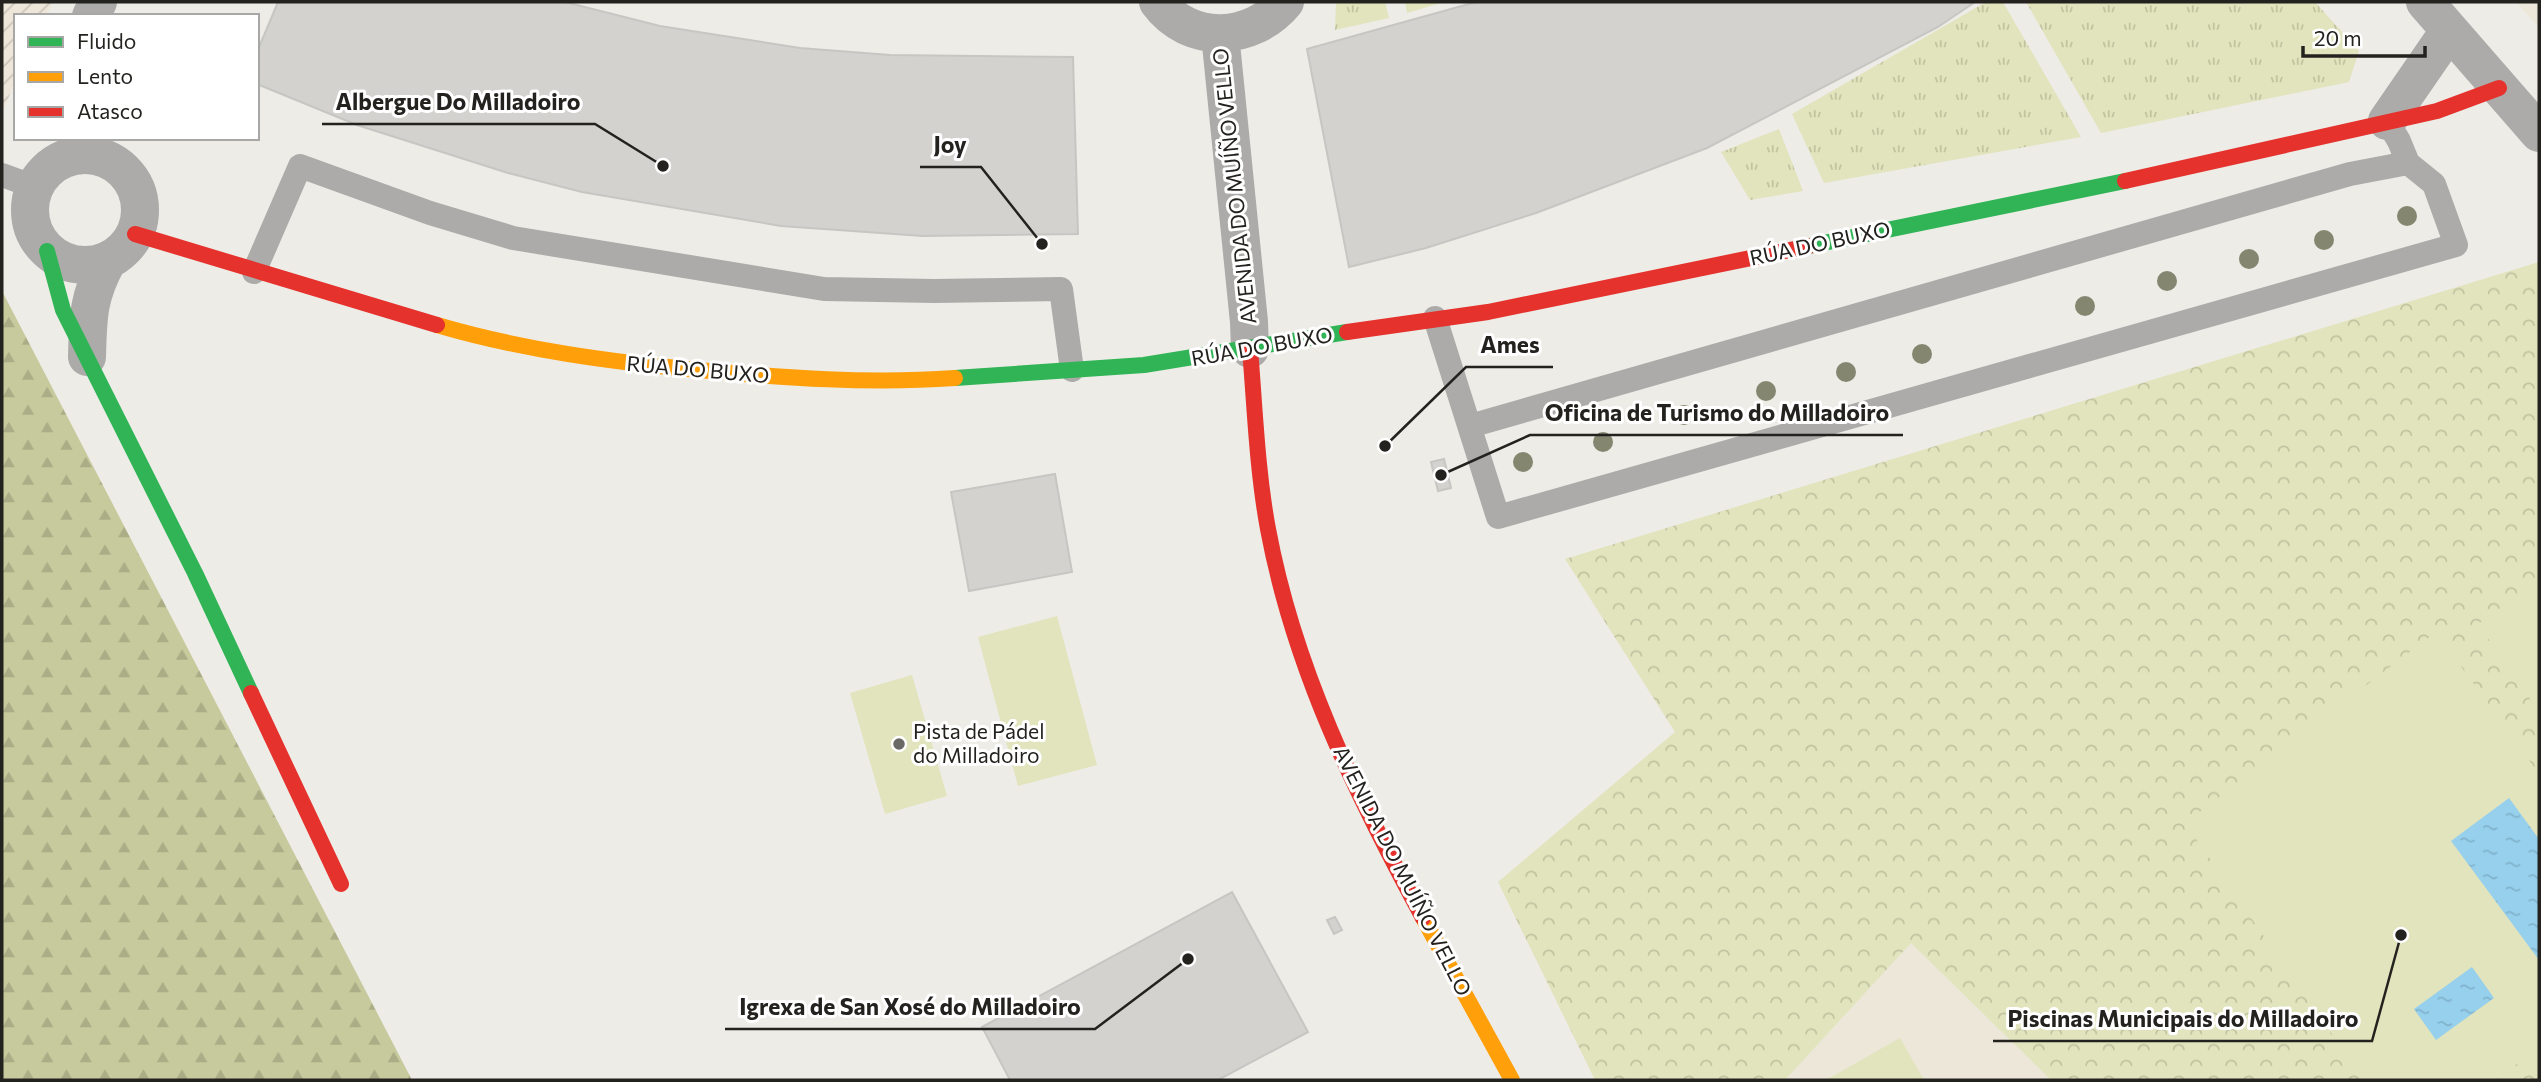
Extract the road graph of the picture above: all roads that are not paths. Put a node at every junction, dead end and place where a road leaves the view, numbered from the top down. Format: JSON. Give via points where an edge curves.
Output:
{"nodes":[{"id":1,"x":1158,"y":2,"type":"edge"},
{"id":2,"x":1285,"y":2,"type":"edge"},
{"id":3,"x":2425,"y":2,"type":"edge"},
{"id":4,"x":2449,"y":31,"type":"junction"},
{"id":5,"x":1220,"y":34,"type":"junction"},
{"id":6,"x":2524,"y":108,"type":"edge"},
{"id":7,"x":2387,"y":121,"type":"junction"},
{"id":8,"x":2408,"y":163,"type":"junction"},
{"id":9,"x":38,"y":166,"type":"edge"},
{"id":10,"x":121,"y":247,"type":"junction"},
{"id":11,"x":47,"y":251,"type":"junction"},
{"id":12,"x":254,"y":272,"type":"junction"},
{"id":13,"x":1436,"y":318,"type":"junction"},
{"id":14,"x":1250,"y":348,"type":"junction"},
{"id":15,"x":87,"y":357,"type":"junction"},
{"id":16,"x":1072,"y":370,"type":"junction"},
{"id":17,"x":1470,"y":426,"type":"junction"},
{"id":18,"x":341,"y":884,"type":"dead end"},
{"id":19,"x":1513,"y":1080,"type":"edge"}],
"edges":[{"from":1,"to":5,"type":"street","via":[[1181,24]]},
{"from":2,"to":5,"type":"street","via":[[1268,19]]},
{"from":3,"to":4,"type":"street"},
{"from":4,"to":6,"type":"street"},
{"from":4,"to":7,"type":"street"},
{"from":5,"to":14,"type":"street","name":"AVENIDA DO MUÍÑO VELLO"},
{"from":6,"to":7,"type":"street","name":"RÚA DO BUXO","via":[[2437,111]]},
{"from":7,"to":8,"type":"lane"},
{"from":7,"to":13,"type":"street","name":"RÚA DO BUXO","via":[[2069,193],[1488,312]]},
{"from":8,"to":17,"type":"lane","via":[[2350,174]]},
{"from":8,"to":17,"type":"lane","via":[[2434,184],[2456,245],[1511,514],[1498,517]]},
{"from":9,"to":10,"type":"street","via":[[92,155],[123,170],[134,184],[140,218]]},
{"from":9,"to":11,"type":"street","via":[[30,221]]},
{"from":10,"to":11,"type":"street","name":"RÚA DO BUXO","via":[[90,265],[75,265]]},
{"from":10,"to":12,"type":"street","name":"RÚA DO BUXO"},
{"from":10,"to":15,"type":"street","via":[[95,283]]},
{"from":11,"to":15,"type":"street","via":[[63,310]]},
{"from":12,"to":16,"type":"street","name":"RÚA DO BUXO","via":[[484,339],[615,362],[771,377],[912,381]]},
{"from":12,"to":16,"type":"lane","via":[[300,166],[513,238],[824,289],[1061,289]]},
{"from":13,"to":14,"type":"street","name":"RÚA DO BUXO"},
{"from":13,"to":17,"type":"lane"},
{"from":14,"to":16,"type":"street","name":"RÚA DO BUXO","via":[[1187,360]]},
{"from":14,"to":19,"type":"street","name":"AVENIDA DO MUÍÑO VELLO","via":[[1268,528],[1290,620],[1317,700],[1371,821]]},
{"from":15,"to":18,"type":"street","via":[[195,573]]}]}
